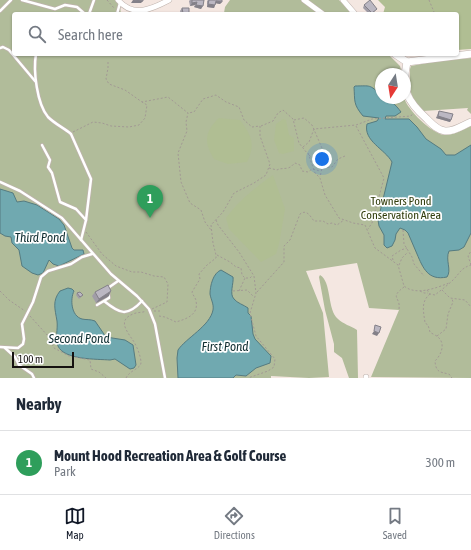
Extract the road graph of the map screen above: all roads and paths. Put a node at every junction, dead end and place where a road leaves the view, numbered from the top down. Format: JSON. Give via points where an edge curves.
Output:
{"nodes":[{"id":1,"x":10,"y":0,"type":"edge"},
{"id":2,"x":22,"y":0,"type":"edge"},
{"id":3,"x":94,"y":0,"type":"edge"},
{"id":4,"x":107,"y":0,"type":"edge"},
{"id":5,"x":169,"y":0,"type":"edge"},
{"id":6,"x":304,"y":0,"type":"edge"},
{"id":7,"x":343,"y":0,"type":"edge"},
{"id":8,"x":429,"y":0,"type":"edge"},
{"id":9,"x":119,"y":1,"type":"edge"},
{"id":10,"x":0,"y":11,"type":"edge"},
{"id":11,"x":83,"y":12,"type":"edge"},
{"id":12,"x":90,"y":12,"type":"edge"},
{"id":13,"x":116,"y":12,"type":"edge"},
{"id":14,"x":117,"y":12,"type":"edge"},
{"id":15,"x":320,"y":12,"type":"edge"},
{"id":16,"x":353,"y":12,"type":"edge"},
{"id":17,"x":434,"y":12,"type":"edge"},
{"id":18,"x":0,"y":48,"type":"edge"},
{"id":19,"x":12,"y":53,"type":"edge"},
{"id":20,"x":471,"y":54,"type":"edge"},
{"id":21,"x":14,"y":56,"type":"edge"},
{"id":22,"x":36,"y":56,"type":"edge"},
{"id":23,"x":398,"y":56,"type":"edge"},
{"id":24,"x":455,"y":56,"type":"edge"},
{"id":25,"x":459,"y":56,"type":"edge"},
{"id":26,"x":108,"y":62,"type":"dead end"},
{"id":27,"x":407,"y":62,"type":"junction"},
{"id":28,"x":36,"y":81,"type":"junction"},
{"id":29,"x":142,"y":102,"type":"junction"},
{"id":30,"x":188,"y":113,"type":"junction"},
{"id":31,"x":411,"y":116,"type":"dead end"},
{"id":32,"x":293,"y":119,"type":"junction"},
{"id":33,"x":471,"y":122,"type":"edge"},
{"id":34,"x":260,"y":126,"type":"junction"},
{"id":35,"x":356,"y":126,"type":"junction"},
{"id":36,"x":314,"y":129,"type":"junction"},
{"id":37,"x":70,"y":134,"type":"junction"},
{"id":38,"x":42,"y":145,"type":"dead end"},
{"id":39,"x":302,"y":147,"type":"junction"},
{"id":40,"x":308,"y":153,"type":"junction"},
{"id":41,"x":345,"y":156,"type":"dead end"},
{"id":42,"x":269,"y":168,"type":"junction"},
{"id":43,"x":322,"y":168,"type":"junction"},
{"id":44,"x":314,"y":170,"type":"junction"},
{"id":45,"x":321,"y":171,"type":"junction"},
{"id":46,"x":320,"y":178,"type":"junction"},
{"id":47,"x":0,"y":182,"type":"edge"},
{"id":48,"x":216,"y":219,"type":"junction"},
{"id":49,"x":86,"y":220,"type":"junction"},
{"id":50,"x":344,"y":220,"type":"junction"},
{"id":51,"x":85,"y":228,"type":"junction"},
{"id":52,"x":367,"y":229,"type":"junction"},
{"id":53,"x":211,"y":230,"type":"junction"},
{"id":54,"x":403,"y":230,"type":"dead end"},
{"id":55,"x":81,"y":240,"type":"junction"},
{"id":56,"x":407,"y":249,"type":"junction"},
{"id":57,"x":409,"y":251,"type":"junction"},
{"id":58,"x":471,"y":251,"type":"edge"},
{"id":59,"x":92,"y":254,"type":"junction"},
{"id":60,"x":216,"y":255,"type":"junction"},
{"id":61,"x":394,"y":262,"type":"junction"},
{"id":62,"x":398,"y":266,"type":"junction"},
{"id":63,"x":471,"y":266,"type":"edge"},
{"id":64,"x":253,"y":276,"type":"junction"},
{"id":65,"x":424,"y":276,"type":"dead end"},
{"id":66,"x":245,"y":278,"type":"junction"},
{"id":67,"x":118,"y":281,"type":"junction"},
{"id":68,"x":449,"y":283,"type":"junction"},
{"id":69,"x":443,"y":285,"type":"junction"},
{"id":70,"x":404,"y":287,"type":"junction"},
{"id":71,"x":442,"y":289,"type":"junction"},
{"id":72,"x":420,"y":290,"type":"junction"},
{"id":73,"x":427,"y":290,"type":"junction"},
{"id":74,"x":0,"y":291,"type":"edge"},
{"id":75,"x":233,"y":291,"type":"dead end"},
{"id":76,"x":239,"y":291,"type":"junction"},
{"id":77,"x":429,"y":292,"type":"junction"},
{"id":78,"x":256,"y":293,"type":"junction"},
{"id":79,"x":430,"y":294,"type":"junction"},
{"id":80,"x":254,"y":298,"type":"junction"},
{"id":81,"x":452,"y":299,"type":"junction"},
{"id":82,"x":104,"y":301,"type":"junction"},
{"id":83,"x":142,"y":301,"type":"junction"},
{"id":84,"x":97,"y":305,"type":"dead end"},
{"id":85,"x":471,"y":307,"type":"edge"},
{"id":86,"x":399,"y":309,"type":"dead end"},
{"id":87,"x":150,"y":310,"type":"junction"},
{"id":88,"x":160,"y":311,"type":"dead end"},
{"id":89,"x":153,"y":312,"type":"dead end"},
{"id":90,"x":27,"y":314,"type":"junction"},
{"id":91,"x":159,"y":316,"type":"dead end"},
{"id":92,"x":436,"y":336,"type":"junction"},
{"id":93,"x":0,"y":347,"type":"edge"},
{"id":94,"x":4,"y":348,"type":"junction"},
{"id":95,"x":34,"y":378,"type":"edge"},
{"id":96,"x":106,"y":378,"type":"edge"},
{"id":97,"x":126,"y":378,"type":"edge"},
{"id":98,"x":165,"y":378,"type":"edge"},
{"id":99,"x":248,"y":378,"type":"edge"},
{"id":100,"x":452,"y":378,"type":"edge"}],
"edges":[{"from":1,"to":10,"type":"lane"},
{"from":2,"to":11,"type":"lane","via":[[55,9],[65,5],[77,7]]},
{"from":3,"to":12,"type":"lane"},
{"from":4,"to":13,"type":"path"},
{"from":5,"to":9,"type":"street","via":[[142,10],[131,9]]},
{"from":6,"to":15,"type":"street"},
{"from":7,"to":16,"type":"street"},
{"from":8,"to":17,"type":"path"},
{"from":9,"to":14,"type":"lane"},
{"from":18,"to":19,"type":"lane"},
{"from":20,"to":25,"type":"street"},
{"from":21,"to":28,"type":"lane"},
{"from":22,"to":28,"type":"lane"},
{"from":23,"to":27,"type":"street"},
{"from":24,"to":27,"type":"street"},
{"from":26,"to":29,"type":"path","via":[[106,79],[109,84],[125,90]]},
{"from":27,"to":33,"type":"street","via":[[406,94],[416,110],[444,131]]},
{"from":28,"to":37,"type":"lane","via":[[44,110],[55,123]]},
{"from":29,"to":30,"type":"path","via":[[168,97]]},
{"from":29,"to":37,"type":"path","via":[[147,107],[145,118],[139,125],[111,126],[93,122]]},
{"from":30,"to":34,"type":"path","via":[[194,112],[203,99],[216,95],[239,107],[244,120],[252,127]]},
{"from":30,"to":53,"type":"path","via":[[187,131],[178,153],[181,182],[190,203],[201,210]]},
{"from":31,"to":35,"type":"path","via":[[372,119]]},
{"from":32,"to":34,"type":"path","via":[[283,110],[273,121]]},
{"from":32,"to":36,"type":"path","via":[[304,118]]},
{"from":32,"to":39,"type":"path"},
{"from":34,"to":42,"type":"path","via":[[260,136],[270,164]]},
{"from":35,"to":36,"type":"path"},
{"from":35,"to":52,"type":"path","via":[[384,178],[372,222]]},
{"from":36,"to":39,"type":"path","via":[[309,142]]},
{"from":36,"to":43,"type":"path","via":[[325,155]]},
{"from":37,"to":49,"type":"lane","via":[[91,179]]},
{"from":38,"to":49,"type":"lane","via":[[50,160],[48,167],[60,202],[76,209]]},
{"from":39,"to":40,"type":"path"},
{"from":40,"to":43,"type":"path"},
{"from":40,"to":44,"type":"path"},
{"from":41,"to":43,"type":"path","via":[[338,159],[332,167]]},
{"from":42,"to":44,"type":"path","via":[[277,170],[291,167],[295,163],[300,165],[302,171]]},
{"from":42,"to":48,"type":"path","via":[[266,175],[234,193]]},
{"from":43,"to":45,"type":"path"},
{"from":44,"to":45,"type":"path"},
{"from":44,"to":46,"type":"path"},
{"from":45,"to":46,"type":"path"},
{"from":46,"to":50,"type":"path","via":[[330,204],[339,218]]},
{"from":47,"to":55,"type":"lane","via":[[20,191],[62,218]]},
{"from":48,"to":53,"type":"path","via":[[211,224]]},
{"from":48,"to":64,"type":"path"},
{"from":49,"to":51,"type":"lane"},
{"from":50,"to":52,"type":"path","via":[[365,224]]},
{"from":50,"to":78,"type":"path","via":[[335,225],[327,224],[323,220],[314,221],[310,214],[302,212],[290,240],[284,246],[284,262]]},
{"from":51,"to":55,"type":"lane"},
{"from":51,"to":87,"type":"path","via":[[102,254],[116,266],[166,279],[167,302]]},
{"from":52,"to":61,"type":"path","via":[[378,252]]},
{"from":53,"to":60,"type":"path"},
{"from":54,"to":56,"type":"path"},
{"from":55,"to":59,"type":"lane"},
{"from":56,"to":57,"type":"path"},
{"from":56,"to":61,"type":"path","via":[[392,256]]},
{"from":57,"to":62,"type":"path"},
{"from":57,"to":65,"type":"path","via":[[414,264]]},
{"from":58,"to":63,"type":"path","via":[[468,256]]},
{"from":59,"to":67,"type":"lane"},
{"from":59,"to":90,"type":"lane","via":[[44,273],[39,279]]},
{"from":60,"to":66,"type":"path","via":[[241,268]]},
{"from":60,"to":91,"type":"path","via":[[216,258],[199,274],[200,279],[192,292],[196,302],[196,311],[193,315],[176,322]]},
{"from":61,"to":62,"type":"path"},
{"from":62,"to":70,"type":"path"},
{"from":63,"to":68,"type":"path","via":[[465,267]]},
{"from":64,"to":66,"type":"path"},
{"from":64,"to":78,"type":"path"},
{"from":66,"to":76,"type":"path"},
{"from":67,"to":82,"type":"lane","via":[[109,287],[109,298]]},
{"from":67,"to":83,"type":"lane"},
{"from":68,"to":69,"type":"path"},
{"from":68,"to":71,"type":"path"},
{"from":69,"to":71,"type":"path"},
{"from":69,"to":73,"type":"path"},
{"from":70,"to":72,"type":"path"},
{"from":70,"to":86,"type":"path","via":[[395,297]]},
{"from":71,"to":79,"type":"path","via":[[435,295]]},
{"from":71,"to":81,"type":"path","via":[[448,298]]},
{"from":72,"to":73,"type":"path"},
{"from":72,"to":77,"type":"path","via":[[424,293]]},
{"from":73,"to":77,"type":"path"},
{"from":74,"to":90,"type":"path"},
{"from":75,"to":76,"type":"path"},
{"from":76,"to":80,"type":"path","via":[[247,290]]},
{"from":77,"to":79,"type":"path"},
{"from":78,"to":80,"type":"path"},
{"from":79,"to":92,"type":"path","via":[[425,298],[423,314],[430,332]]},
{"from":80,"to":99,"type":"path","via":[[250,313],[256,336],[275,359],[274,367]]},
{"from":81,"to":85,"type":"path","via":[[465,300]]},
{"from":81,"to":92,"type":"path","via":[[446,329]]},
{"from":82,"to":83,"type":"lane","via":[[124,313],[132,311]]},
{"from":82,"to":84,"type":"lane"},
{"from":83,"to":87,"type":"lane"},
{"from":87,"to":97,"type":"path","via":[[133,314],[125,322],[125,329],[134,342],[141,362]]},
{"from":87,"to":98,"type":"lane"},
{"from":88,"to":89,"type":"path"},
{"from":90,"to":94,"type":"lane","via":[[21,327],[23,344],[18,348]]},
{"from":90,"to":96,"type":"path","via":[[48,336],[54,348],[69,356],[90,360],[91,369]]},
{"from":92,"to":100,"type":"path","via":[[442,346],[435,361],[436,367],[439,372],[449,374]]},
{"from":93,"to":94,"type":"lane"},
{"from":94,"to":95,"type":"lane"}]}
